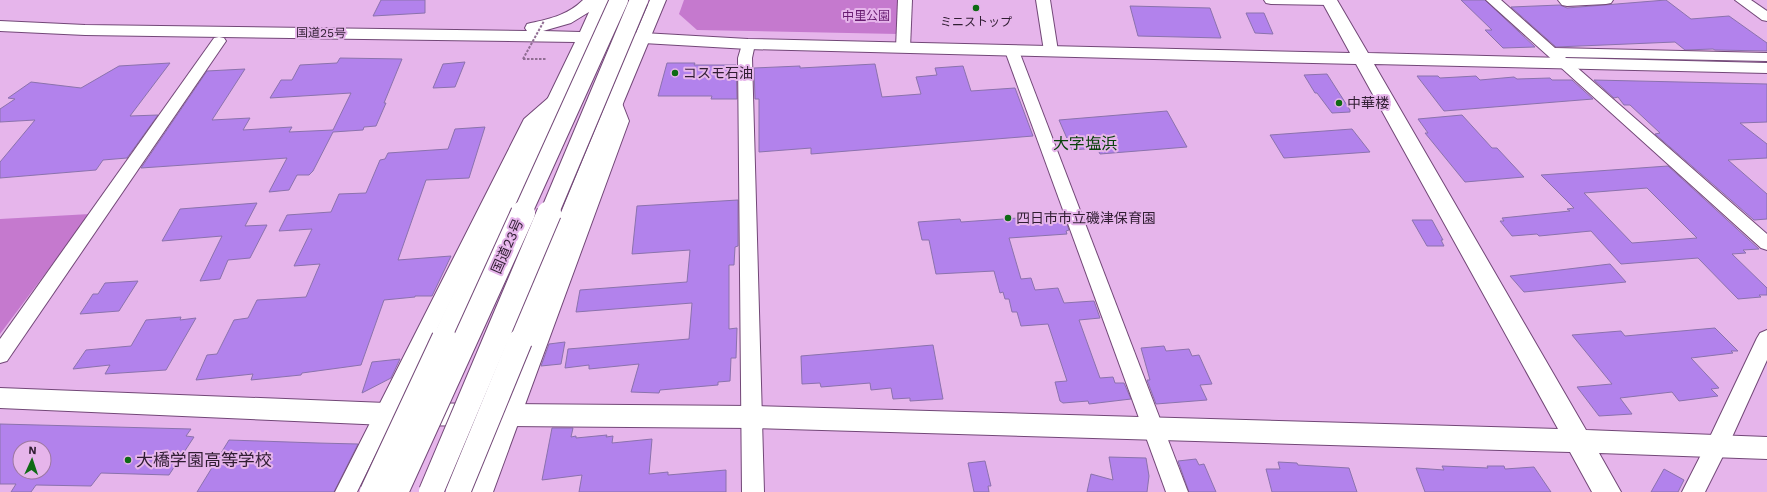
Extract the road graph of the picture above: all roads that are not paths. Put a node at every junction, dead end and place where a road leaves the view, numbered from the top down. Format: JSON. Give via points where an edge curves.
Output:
{"nodes":[{"id":1,"x":592,"y":0,"type":"edge"},
{"id":2,"x":603,"y":0,"type":"edge"},
{"id":3,"x":619,"y":0,"type":"edge"},
{"id":4,"x":639,"y":0,"type":"edge"},
{"id":5,"x":658,"y":0,"type":"edge"},
{"id":6,"x":905,"y":0,"type":"edge"},
{"id":7,"x":1043,"y":0,"type":"edge"},
{"id":8,"x":1271,"y":0,"type":"edge"},
{"id":9,"x":1494,"y":0,"type":"edge"},
{"id":10,"x":1564,"y":0,"type":"edge"},
{"id":11,"x":1606,"y":0,"type":"edge"},
{"id":12,"x":1329,"y":1,"type":"edge"},
{"id":13,"x":1745,"y":2,"type":"edge"},
{"id":14,"x":1767,"y":4,"type":"edge"},
{"id":15,"x":1767,"y":17,"type":"edge"},
{"id":16,"x":0,"y":26,"type":"edge"},
{"id":17,"x":504,"y":35,"type":"junction"},
{"id":18,"x":0,"y":37,"type":"edge"},
{"id":19,"x":219,"y":41,"type":"junction"},
{"id":20,"x":583,"y":44,"type":"junction"},
{"id":21,"x":640,"y":44,"type":"junction"},
{"id":22,"x":748,"y":44,"type":"junction"},
{"id":23,"x":903,"y":48,"type":"junction"},
{"id":24,"x":1012,"y":51,"type":"junction"},
{"id":25,"x":1051,"y":51,"type":"junction"},
{"id":26,"x":1767,"y":57,"type":"edge"},
{"id":27,"x":1361,"y":59,"type":"junction"},
{"id":28,"x":1564,"y":59,"type":"junction"},
{"id":29,"x":1767,"y":68,"type":"edge"},
{"id":30,"x":560,"y":95,"type":"junction"},
{"id":31,"x":615,"y":101,"type":"junction"},
{"id":32,"x":1767,"y":244,"type":"edge"},
{"id":33,"x":1767,"y":338,"type":"edge"},
{"id":34,"x":0,"y":355,"type":"edge"},
{"id":35,"x":0,"y":398,"type":"edge"},
{"id":36,"x":386,"y":414,"type":"junction"},
{"id":37,"x":511,"y":415,"type":"junction"},
{"id":38,"x":750,"y":417,"type":"junction"},
{"id":39,"x":1156,"y":430,"type":"junction"},
{"id":40,"x":1578,"y":441,"type":"junction"},
{"id":41,"x":1717,"y":446,"type":"junction"},
{"id":42,"x":1767,"y":448,"type":"edge"},
{"id":43,"x":346,"y":492,"type":"edge"},
{"id":44,"x":372,"y":492,"type":"edge"},
{"id":45,"x":396,"y":492,"type":"edge"},
{"id":46,"x":431,"y":492,"type":"edge"},
{"id":47,"x":458,"y":492,"type":"edge"},
{"id":48,"x":482,"y":492,"type":"edge"},
{"id":49,"x":752,"y":492,"type":"edge"},
{"id":50,"x":1177,"y":492,"type":"edge"},
{"id":51,"x":1607,"y":492,"type":"edge"},
{"id":52,"x":1693,"y":492,"type":"edge"}],
"edges":[{"from":1,"to":17,"type":"main road","via":[[584,9],[569,18]]},
{"from":2,"to":20,"type":"main road"},
{"from":3,"to":45,"type":"main road","name":"国道23号","bridge":true},
{"from":4,"to":46,"type":"main road","name":"国道23号","bridge":true},
{"from":5,"to":21,"type":"main road"},
{"from":6,"to":23,"type":"street"},
{"from":7,"to":25,"type":"street"},
{"from":8,"to":12,"type":"street"},
{"from":9,"to":28,"type":"street"},
{"from":10,"to":11,"type":"street"},
{"from":12,"to":27,"type":"main road"},
{"from":13,"to":14,"type":"street"},
{"from":13,"to":15,"type":"street"},
{"from":16,"to":17,"type":"main road","name":"国道25号","via":[[85,30]]},
{"from":17,"to":20,"type":"main road","name":"国道25号"},
{"from":18,"to":19,"type":"main road","name":"国道25号"},
{"from":19,"to":20,"type":"main road","name":"国道25号"},
{"from":19,"to":34,"type":"street"},
{"from":20,"to":21,"type":"main road","name":"国道25号"},
{"from":20,"to":30,"type":"main road"},
{"from":21,"to":22,"type":"main road","name":"国道25号"},
{"from":21,"to":31,"type":"main road"},
{"from":22,"to":23,"type":"main road","name":"国道25号"},
{"from":22,"to":38,"type":"street","via":[[745,58]]},
{"from":23,"to":24,"type":"main road","name":"国道25号"},
{"from":24,"to":25,"type":"main road","name":"国道25号"},
{"from":24,"to":39,"type":"street"},
{"from":25,"to":27,"type":"main road","name":"国道25号"},
{"from":26,"to":28,"type":"street"},
{"from":27,"to":28,"type":"main road","name":"国道25号"},
{"from":27,"to":40,"type":"main road"},
{"from":28,"to":29,"type":"main road","name":"国道25号"},
{"from":28,"to":32,"type":"street"},
{"from":30,"to":36,"type":"street","via":[[532,119]]},
{"from":30,"to":44,"type":"main road","bridge":true},
{"from":31,"to":37,"type":"street","via":[[621,121]]},
{"from":31,"to":47,"type":"main road","bridge":true},
{"from":33,"to":41,"type":"street"},
{"from":35,"to":36,"type":"main road"},
{"from":36,"to":37,"type":"main road"},
{"from":36,"to":43,"type":"street"},
{"from":37,"to":38,"type":"main road"},
{"from":37,"to":48,"type":"street"},
{"from":38,"to":39,"type":"main road"},
{"from":38,"to":49,"type":"street"},
{"from":39,"to":40,"type":"main road"},
{"from":39,"to":50,"type":"street"},
{"from":40,"to":41,"type":"main road"},
{"from":40,"to":51,"type":"main road"},
{"from":41,"to":42,"type":"main road"},
{"from":41,"to":52,"type":"street"}]}
